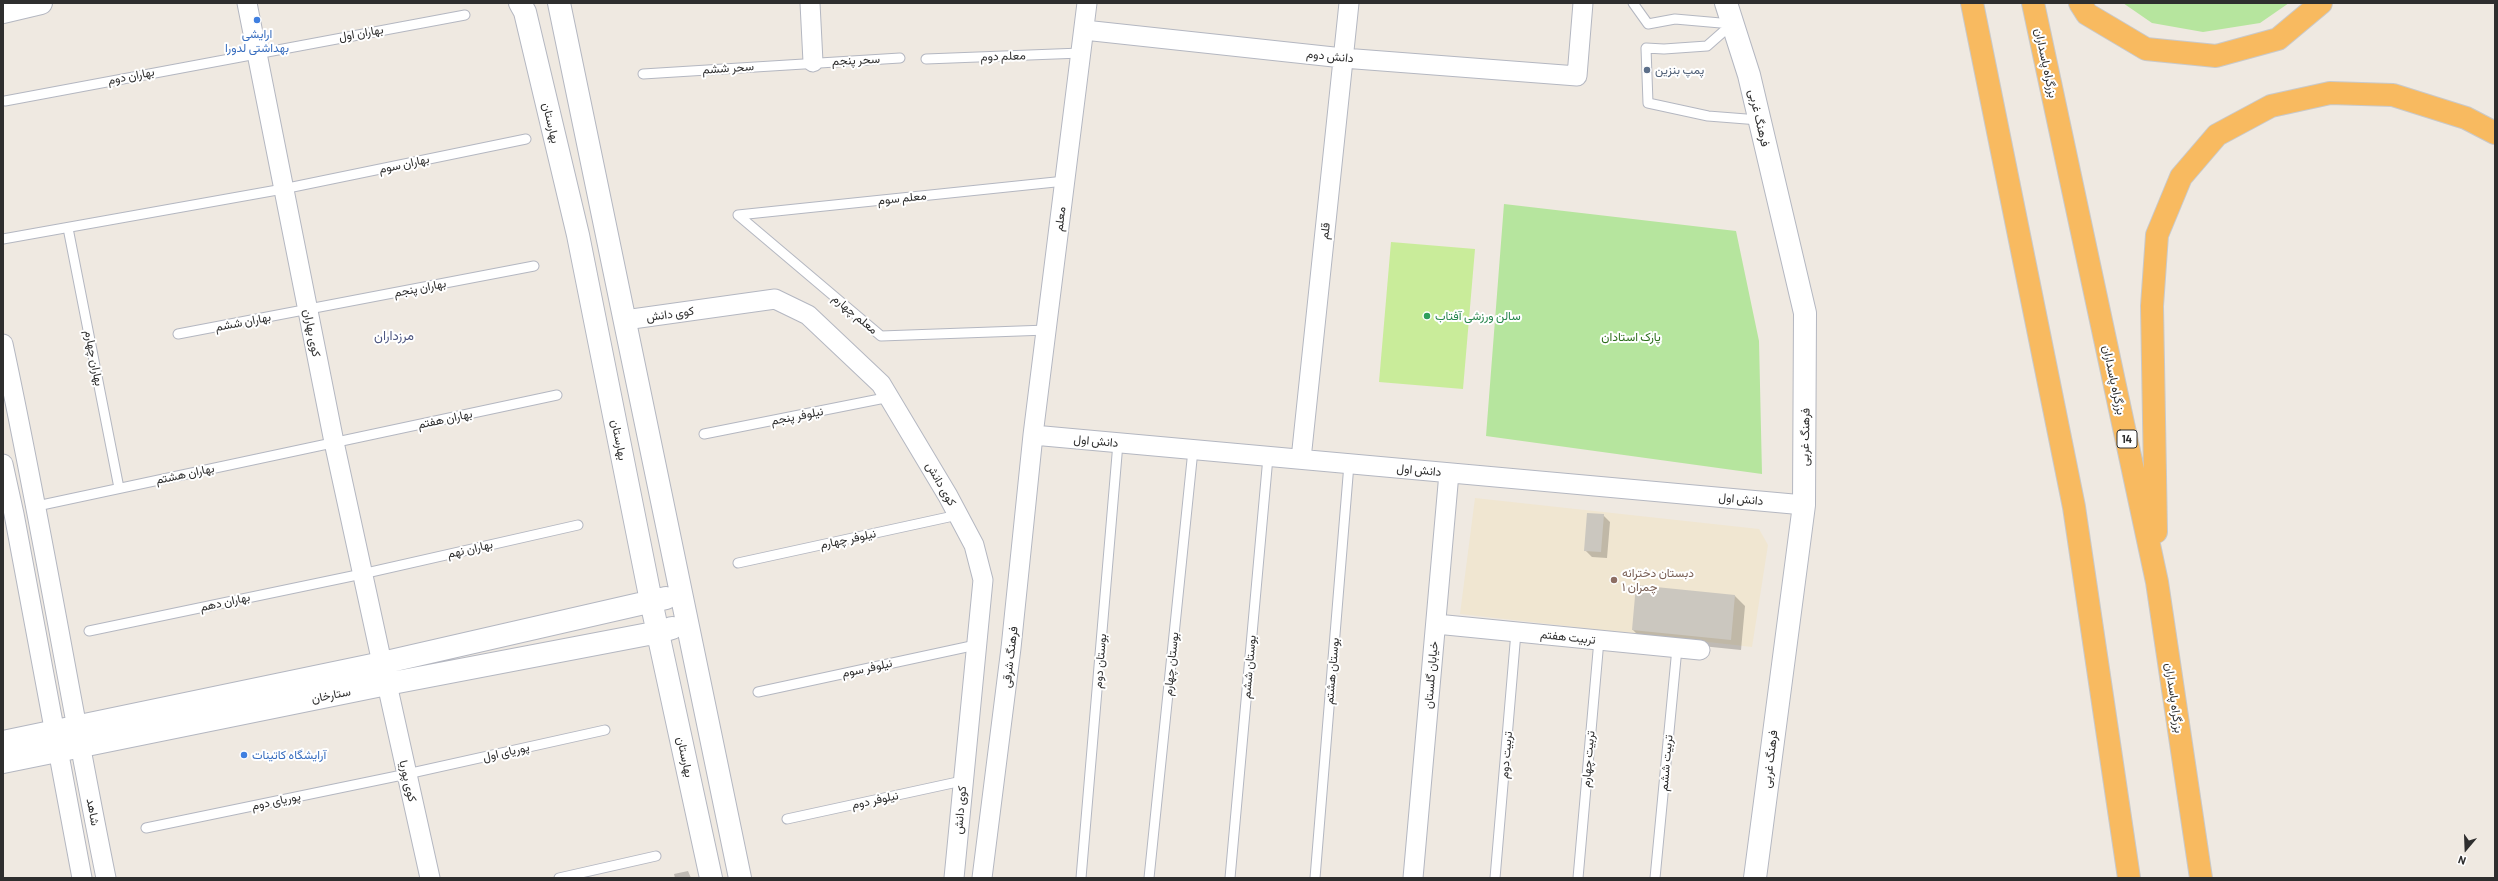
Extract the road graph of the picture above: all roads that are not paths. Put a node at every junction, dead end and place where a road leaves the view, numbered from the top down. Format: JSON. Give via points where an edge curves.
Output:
{"nodes":[{"id":1,"x":41,"y":3,"type":"edge"},
{"id":2,"x":247,"y":3,"type":"edge"},
{"id":3,"x":520,"y":3,"type":"edge"},
{"id":4,"x":559,"y":3,"type":"edge"},
{"id":5,"x":810,"y":3,"type":"edge"},
{"id":6,"x":1087,"y":3,"type":"edge"},
{"id":7,"x":1349,"y":3,"type":"edge"},
{"id":8,"x":1584,"y":3,"type":"edge"},
{"id":9,"x":1633,"y":3,"type":"edge"},
{"id":10,"x":1726,"y":3,"type":"edge"},
{"id":11,"x":1972,"y":3,"type":"edge"},
{"id":12,"x":2033,"y":3,"type":"edge"},
{"id":13,"x":2080,"y":3,"type":"edge"},
{"id":14,"x":2321,"y":3,"type":"edge"},
{"id":15,"x":3,"y":12,"type":"edge"},
{"id":16,"x":465,"y":15,"type":"dead end"},
{"id":17,"x":1732,"y":24,"type":"junction"},
{"id":18,"x":1084,"y":30,"type":"junction"},
{"id":19,"x":257,"y":52,"type":"junction"},
{"id":20,"x":1081,"y":53,"type":"junction"},
{"id":21,"x":900,"y":58,"type":"dead end"},
{"id":22,"x":1343,"y":58,"type":"junction"},
{"id":23,"x":926,"y":59,"type":"dead end"},
{"id":24,"x":813,"y":62,"type":"junction"},
{"id":25,"x":643,"y":74,"type":"dead end"},
{"id":26,"x":5,"y":101,"type":"dead end"},
{"id":27,"x":1760,"y":120,"type":"junction"},
{"id":28,"x":2495,"y":133,"type":"edge"},
{"id":29,"x":526,"y":139,"type":"dead end"},
{"id":30,"x":1065,"y":181,"type":"junction"},
{"id":31,"x":282,"y":189,"type":"junction"},
{"id":32,"x":738,"y":215,"type":"joint"},
{"id":33,"x":68,"y":228,"type":"junction"},
{"id":34,"x":3,"y":239,"type":"edge"},
{"id":35,"x":534,"y":266,"type":"dead end"},
{"id":36,"x":307,"y":310,"type":"junction"},
{"id":37,"x":626,"y":320,"type":"junction"},
{"id":38,"x":1047,"y":330,"type":"junction"},
{"id":39,"x":178,"y":334,"type":"dead end"},
{"id":40,"x":3,"y":344,"type":"edge"},
{"id":41,"x":557,"y":395,"type":"dead end"},
{"id":42,"x":890,"y":397,"type":"junction"},
{"id":43,"x":704,"y":434,"type":"dead end"},
{"id":44,"x":1034,"y":435,"type":"junction"},
{"id":45,"x":334,"y":442,"type":"junction"},
{"id":46,"x":1118,"y":443,"type":"junction"},
{"id":47,"x":1193,"y":450,"type":"junction"},
{"id":48,"x":1268,"y":457,"type":"junction"},
{"id":49,"x":1301,"y":459,"type":"junction"},
{"id":50,"x":1349,"y":464,"type":"junction"},
{"id":51,"x":30,"y":468,"type":"junction"},
{"id":52,"x":5,"y":471,"type":"edge"},
{"id":53,"x":1449,"y":473,"type":"junction"},
{"id":54,"x":119,"y":488,"type":"junction"},
{"id":55,"x":1804,"y":504,"type":"junction"},
{"id":56,"x":37,"y":506,"type":"junction"},
{"id":57,"x":9,"y":515,"type":"edge"},
{"id":58,"x":958,"y":515,"type":"junction"},
{"id":59,"x":578,"y":525,"type":"dead end"},
{"id":60,"x":738,"y":563,"type":"dead end"},
{"id":61,"x":362,"y":574,"type":"junction"},
{"id":62,"x":2157,"y":582,"type":"junction"},
{"id":63,"x":682,"y":595,"type":"junction"},
{"id":64,"x":651,"y":601,"type":"junction"},
{"id":65,"x":689,"y":622,"type":"junction"},
{"id":66,"x":1436,"y":624,"type":"junction"},
{"id":67,"x":89,"y":631,"type":"dead end"},
{"id":68,"x":659,"y":632,"type":"junction"},
{"id":69,"x":1516,"y":632,"type":"junction"},
{"id":70,"x":1599,"y":640,"type":"junction"},
{"id":71,"x":976,"y":645,"type":"junction"},
{"id":72,"x":1677,"y":648,"type":"junction"},
{"id":73,"x":1700,"y":650,"type":"dead end"},
{"id":74,"x":382,"y":663,"type":"junction"},
{"id":75,"x":387,"y":684,"type":"junction"},
{"id":76,"x":758,"y":692,"type":"dead end"},
{"id":77,"x":605,"y":730,"type":"dead end"},
{"id":78,"x":78,"y":737,"type":"junction"},
{"id":79,"x":56,"y":741,"type":"junction"},
{"id":80,"x":3,"y":742,"type":"edge"},
{"id":81,"x":3,"y":762,"type":"edge"},
{"id":82,"x":407,"y":774,"type":"junction"},
{"id":83,"x":962,"y":781,"type":"junction"},
{"id":84,"x":787,"y":819,"type":"dead end"},
{"id":85,"x":146,"y":828,"type":"dead end"},
{"id":86,"x":656,"y":856,"type":"dead end"},
{"id":87,"x":82,"y":878,"type":"edge"},
{"id":88,"x":106,"y":878,"type":"edge"},
{"id":89,"x":430,"y":878,"type":"edge"},
{"id":90,"x":559,"y":878,"type":"edge"},
{"id":91,"x":711,"y":878,"type":"edge"},
{"id":92,"x":740,"y":878,"type":"edge"},
{"id":93,"x":954,"y":878,"type":"edge"},
{"id":94,"x":982,"y":878,"type":"edge"},
{"id":95,"x":1081,"y":878,"type":"edge"},
{"id":96,"x":1149,"y":878,"type":"edge"},
{"id":97,"x":1230,"y":878,"type":"edge"},
{"id":98,"x":1315,"y":878,"type":"edge"},
{"id":99,"x":1413,"y":878,"type":"edge"},
{"id":100,"x":1495,"y":878,"type":"edge"},
{"id":101,"x":1578,"y":878,"type":"edge"},
{"id":102,"x":1655,"y":878,"type":"edge"},
{"id":103,"x":1756,"y":878,"type":"edge"},
{"id":104,"x":2129,"y":878,"type":"edge"},
{"id":105,"x":2201,"y":878,"type":"edge"}],
"edges":[{"from":1,"to":15,"type":"street"},
{"from":2,"to":19,"type":"street","name":"کوی بهاران"},
{"from":3,"to":64,"type":"street","name":"بهارستان","via":[[525,12],[578,235]]},
{"from":4,"to":37,"type":"street"},
{"from":5,"to":24,"type":"street"},
{"from":6,"to":18,"type":"street","name":"معلم"},
{"from":7,"to":22,"type":"street","name":"قلم"},
{"from":8,"to":22,"type":"street","name":"دانش دوم","via":[[1577,76]]},
{"from":9,"to":17,"type":"lane","via":[[1648,24],[1675,19]]},
{"from":10,"to":17,"type":"street","name":"فرهنگ غربی"},
{"from":11,"to":104,"type":"highway","via":[[2074,507]]},
{"from":12,"to":62,"type":"highway","name":"بزرگراه پاسداران","number":"14"},
{"from":13,"to":14,"type":"highway","via":[[2087,14],[2146,49],[2216,56],[2278,38]]},
{"from":16,"to":19,"type":"lane","name":"بهاران اول"},
{"from":17,"to":27,"type":"street","name":"فرهنگ غربی"},
{"from":17,"to":27,"type":"lane","via":[[1707,46],[1646,48],[1648,103],[1708,116]]},
{"from":18,"to":20,"type":"street","name":"معلم"},
{"from":18,"to":22,"type":"street","name":"دانش دوم"},
{"from":19,"to":26,"type":"lane","name":"بهاران دوم"},
{"from":19,"to":31,"type":"street","name":"کوی بهاران"},
{"from":20,"to":23,"type":"lane","name":"معلم دوم"},
{"from":20,"to":30,"type":"street","name":"معلم"},
{"from":21,"to":24,"type":"lane","name":"سحر پنجم"},
{"from":22,"to":49,"type":"street","name":"قلم"},
{"from":24,"to":25,"type":"lane","name":"سحر ششم"},
{"from":27,"to":55,"type":"street","name":"فرهنگ غربی","via":[[1806,313]]},
{"from":28,"to":62,"type":"highway","via":[[2466,118],[2394,95],[2330,93],[2271,106],[2217,135],[2181,177],[2157,235],[2152,306]]},
{"from":29,"to":31,"type":"lane","name":"بهاران سوم"},
{"from":30,"to":32,"type":"lane","name":"معلم سوم"},
{"from":30,"to":38,"type":"street","name":"معلم"},
{"from":31,"to":33,"type":"lane"},
{"from":31,"to":36,"type":"street","name":"کوی بهاران"},
{"from":32,"to":38,"type":"lane","name":"معلم چهارم","via":[[881,336]]},
{"from":33,"to":34,"type":"lane"},
{"from":33,"to":54,"type":"lane","name":"بهاران چهارم"},
{"from":35,"to":36,"type":"lane","name":"بهاران پنجم"},
{"from":36,"to":39,"type":"lane","name":"بهاران ششم"},
{"from":36,"to":45,"type":"street","name":"کوی بهاران"},
{"from":37,"to":42,"type":"street","name":"کوی دانش","via":[[775,299],[808,315],[882,384]]},
{"from":37,"to":63,"type":"street"},
{"from":38,"to":44,"type":"street","name":"معلم"},
{"from":40,"to":51,"type":"street","name":"شاهد"},
{"from":41,"to":45,"type":"lane","name":"بهاران هفتم"},
{"from":42,"to":43,"type":"lane","name":"نیلوفر پنجم"},
{"from":42,"to":58,"type":"street","name":"کوی دانش"},
{"from":44,"to":46,"type":"street","name":"دانش اول"},
{"from":44,"to":94,"type":"street","name":"فرهنگ شرقی"},
{"from":45,"to":54,"type":"lane","name":"بهاران هشتم"},
{"from":45,"to":61,"type":"street","name":"کوی بهاران"},
{"from":46,"to":47,"type":"street","name":"دانش اول"},
{"from":46,"to":95,"type":"lane","name":"بوستان دوم"},
{"from":47,"to":48,"type":"street","name":"دانش اول"},
{"from":47,"to":96,"type":"lane","name":"بوستان چهارم"},
{"from":48,"to":49,"type":"street","name":"دانش اول"},
{"from":48,"to":97,"type":"lane","name":"بوستان ششم"},
{"from":49,"to":50,"type":"street","name":"دانش اول"},
{"from":50,"to":53,"type":"street","name":"دانش اول"},
{"from":50,"to":98,"type":"lane","name":"بوستان هشتم"},
{"from":51,"to":52,"type":"street","via":[[22,480],[12,481]]},
{"from":51,"to":56,"type":"street","name":"شاهد"},
{"from":52,"to":57,"type":"street","name":"شاهد"},
{"from":53,"to":55,"type":"street","name":"دانش اول"},
{"from":53,"to":66,"type":"street","name":"خیابان گلستان"},
{"from":54,"to":56,"type":"lane","name":"بهاران هشتم"},
{"from":55,"to":103,"type":"street","name":"فرهنگ غربی"},
{"from":56,"to":78,"type":"street","name":"شاهد"},
{"from":57,"to":79,"type":"street","name":"شاهد"},
{"from":58,"to":60,"type":"lane","name":"نیلوفر چهارم"},
{"from":58,"to":71,"type":"street","name":"کوی دانش","via":[[974,545],[983,580]]},
{"from":59,"to":61,"type":"lane","name":"بهاران نهم"},
{"from":61,"to":67,"type":"lane","name":"بهاران دهم"},
{"from":61,"to":74,"type":"street","name":"کوی بهاران"},
{"from":62,"to":105,"type":"highway","name":"بزرگراه پاسداران","number":"14"},
{"from":63,"to":64,"type":"street","name":"ستارخان"},
{"from":63,"to":65,"type":"street"},
{"from":64,"to":68,"type":"street","name":"بهارستان"},
{"from":64,"to":74,"type":"street","name":"ستارخان"},
{"from":65,"to":68,"type":"street","name":"ستارخان"},
{"from":65,"to":92,"type":"street"},
{"from":66,"to":69,"type":"street","name":"تربیت هفتم"},
{"from":66,"to":99,"type":"street","name":"خیابان گلستان"},
{"from":68,"to":75,"type":"street","name":"ستارخان"},
{"from":68,"to":91,"type":"street","name":"بهارستان"},
{"from":69,"to":70,"type":"street","name":"تربیت هفتم"},
{"from":69,"to":100,"type":"lane","name":"تربیت دوم"},
{"from":70,"to":72,"type":"street","name":"تربیت هفتم"},
{"from":70,"to":101,"type":"lane","name":"تربیت چهارم"},
{"from":71,"to":76,"type":"lane","name":"نیلوفر سوم"},
{"from":71,"to":83,"type":"street","name":"کوی دانش"},
{"from":72,"to":73,"type":"street","name":"تربیت هفتم"},
{"from":72,"to":102,"type":"lane","name":"تربیت ششم"},
{"from":74,"to":78,"type":"street","name":"ستارخان"},
{"from":75,"to":78,"type":"street","name":"ستارخان"},
{"from":75,"to":82,"type":"street","name":"کوی پوریا"},
{"from":77,"to":82,"type":"lane","name":"پوریای اول"},
{"from":78,"to":79,"type":"street","name":"ستارخان"},
{"from":78,"to":88,"type":"street","name":"شاهد"},
{"from":79,"to":80,"type":"street","name":"ستارخان"},
{"from":79,"to":81,"type":"street","name":"ستارخان"},
{"from":79,"to":87,"type":"street","name":"شاهد"},
{"from":82,"to":85,"type":"lane","name":"پوریای دوم"},
{"from":82,"to":89,"type":"street","name":"کوی پوریا"},
{"from":83,"to":84,"type":"lane","name":"نیلوفر دوم"},
{"from":83,"to":93,"type":"street","name":"کوی دانش"},
{"from":86,"to":90,"type":"lane"}]}
